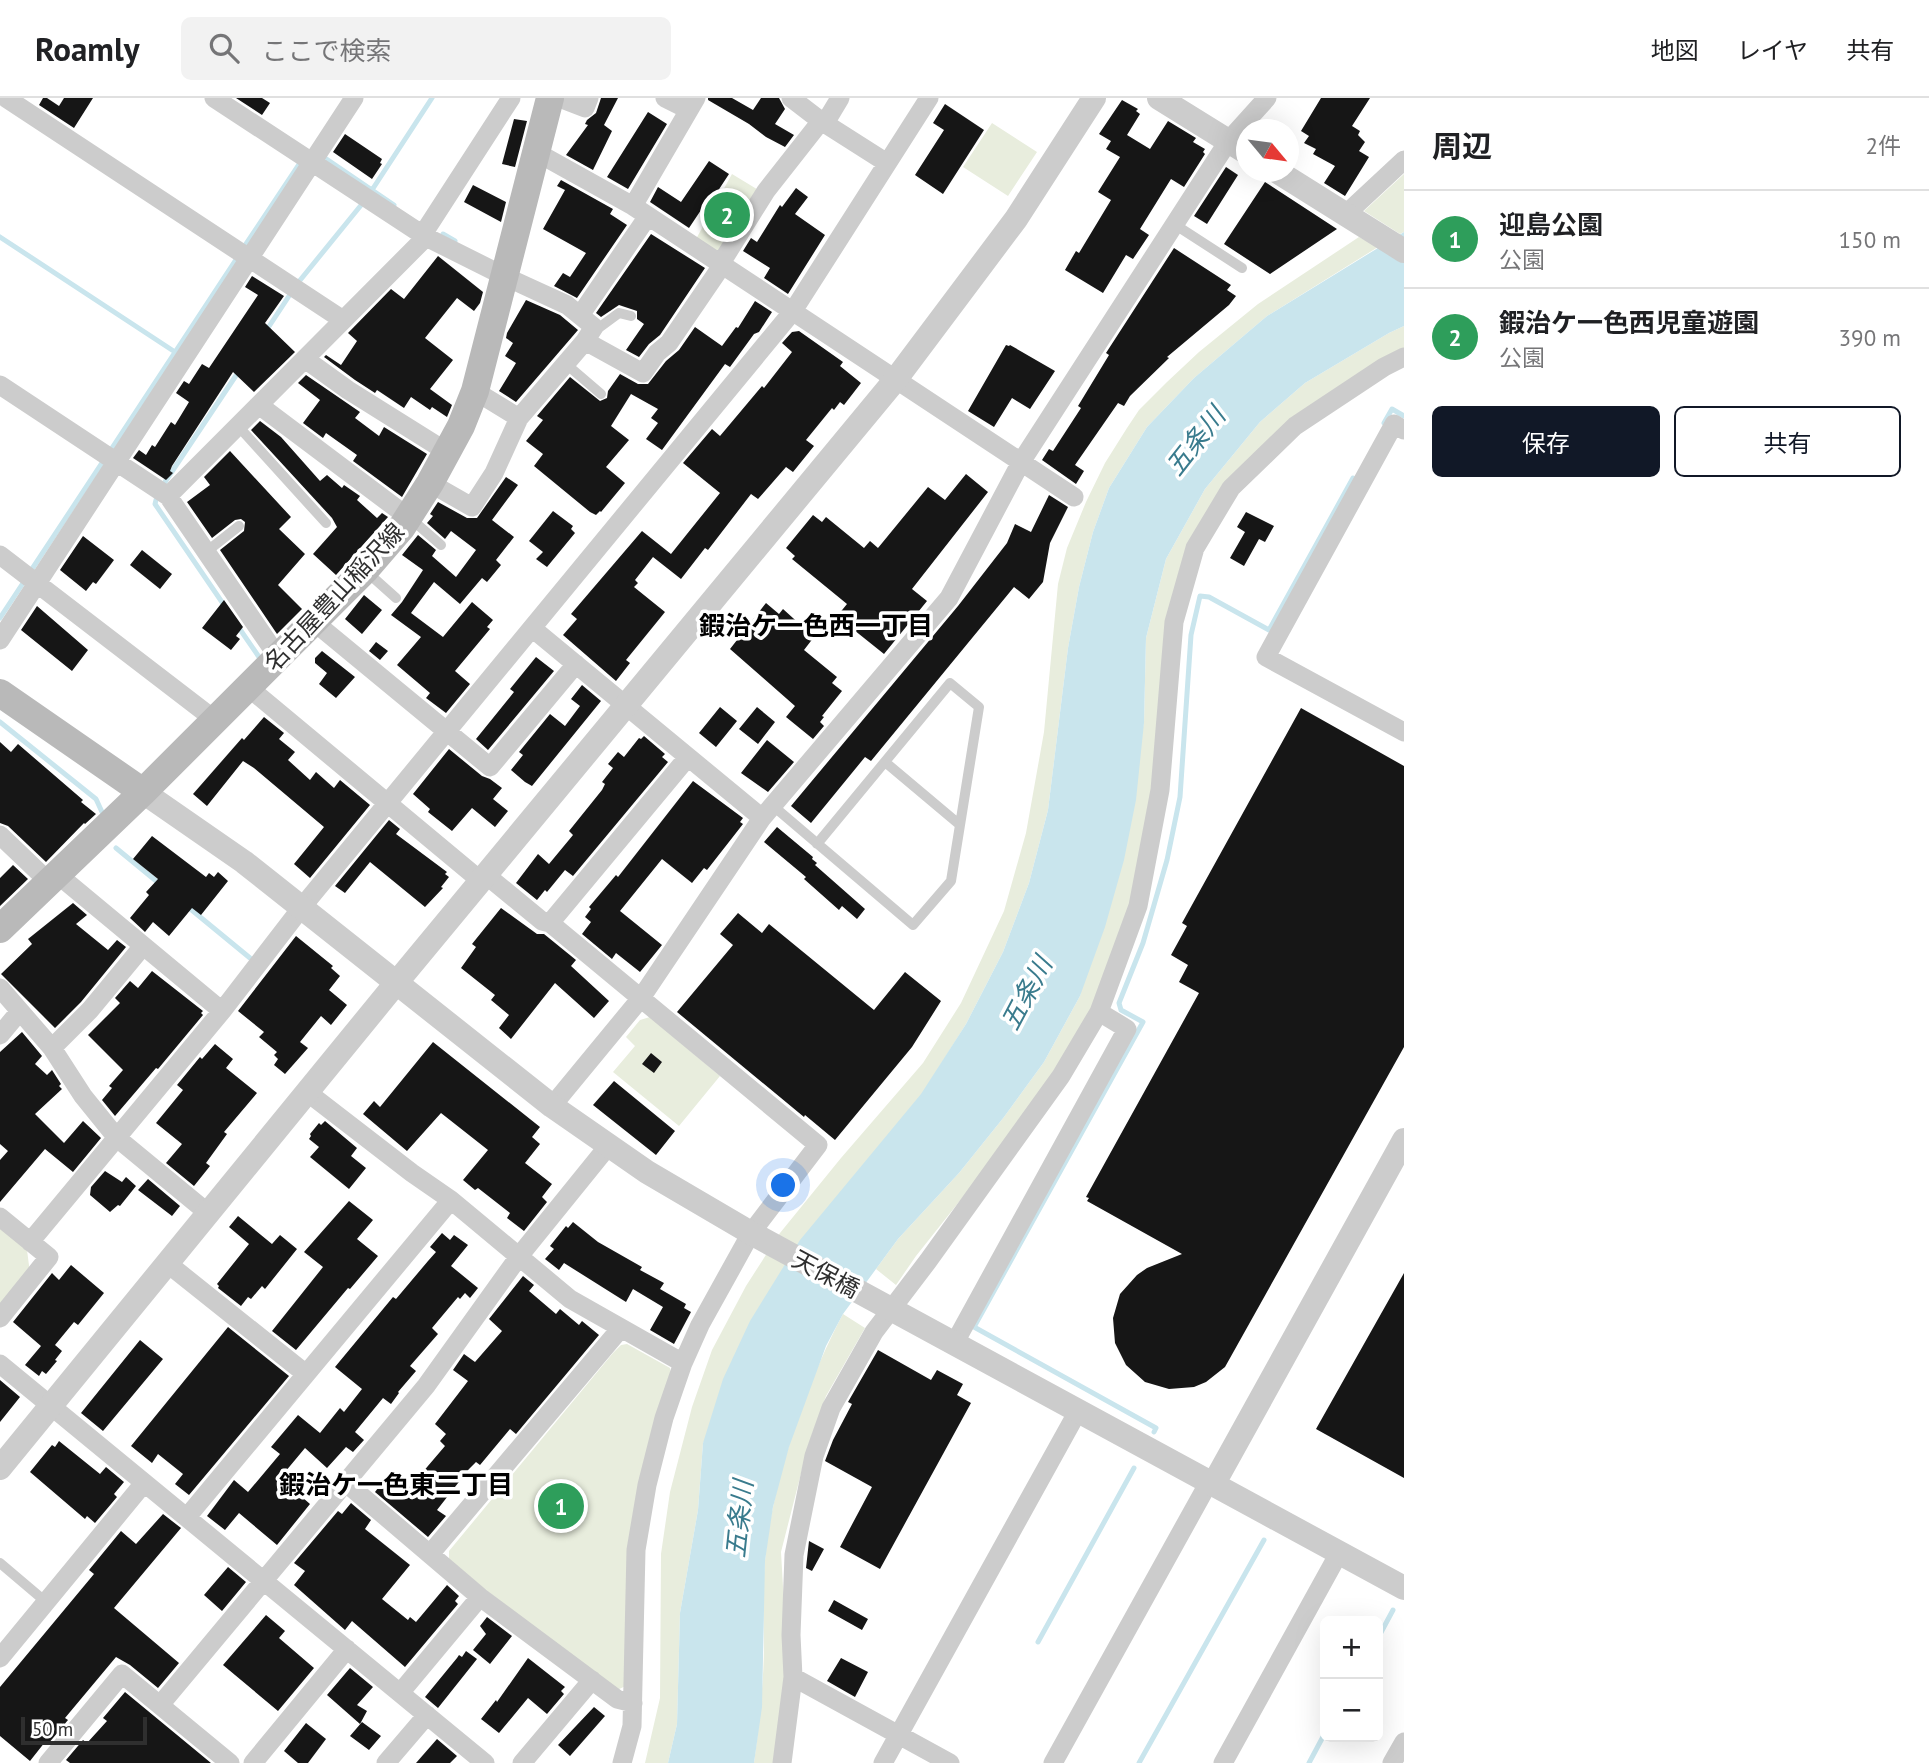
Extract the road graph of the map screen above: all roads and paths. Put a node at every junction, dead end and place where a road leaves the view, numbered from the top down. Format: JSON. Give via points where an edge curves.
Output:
{"nodes":[{"id":1,"x":6,"y":98,"type":"edge"},
{"id":2,"x":215,"y":98,"type":"edge"},
{"id":3,"x":354,"y":98,"type":"edge"},
{"id":4,"x":511,"y":98,"type":"edge"},
{"id":5,"x":550,"y":98,"type":"edge"},
{"id":6,"x":559,"y":98,"type":"edge"},
{"id":7,"x":589,"y":98,"type":"edge"},
{"id":8,"x":665,"y":98,"type":"edge"},
{"id":9,"x":791,"y":98,"type":"edge"},
{"id":10,"x":840,"y":98,"type":"edge"},
{"id":11,"x":929,"y":98,"type":"edge"},
{"id":12,"x":1094,"y":98,"type":"edge"},
{"id":13,"x":1159,"y":98,"type":"edge"},
{"id":14,"x":1267,"y":98,"type":"edge"},
{"id":15,"x":693,"y":104,"type":"edge"},
{"id":16,"x":1254,"y":119,"type":"edge"},
{"id":17,"x":823,"y":122,"type":"junction"},
{"id":18,"x":1236,"y":145,"type":"edge"},
{"id":19,"x":1236,"y":148,"type":"edge"},
{"id":20,"x":536,"y":152,"type":"junction"},
{"id":21,"x":1404,"y":160,"type":"edge"},
{"id":22,"x":312,"y":162,"type":"junction"},
{"id":23,"x":887,"y":163,"type":"junction"},
{"id":24,"x":1294,"y":182,"type":"edge"},
{"id":25,"x":641,"y":211,"type":"junction"},
{"id":26,"x":1346,"y":214,"type":"junction"},
{"id":27,"x":1174,"y":223,"type":"junction"},
{"id":28,"x":425,"y":236,"type":"junction"},
{"id":29,"x":1404,"y":251,"type":"edge"},
{"id":30,"x":249,"y":258,"type":"junction"},
{"id":31,"x":722,"y":264,"type":"junction"},
{"id":32,"x":1242,"y":268,"type":"dead end"},
{"id":33,"x":504,"y":276,"type":"junction"},
{"id":34,"x":793,"y":311,"type":"junction"},
{"id":35,"x":631,"y":316,"type":"dead end"},
{"id":36,"x":344,"y":320,"type":"junction"},
{"id":37,"x":587,"y":327,"type":"junction"},
{"id":38,"x":1404,"y":357,"type":"edge"},
{"id":39,"x":304,"y":359,"type":"junction"},
{"id":40,"x":566,"y":364,"type":"junction"},
{"id":41,"x":896,"y":379,"type":"junction"},
{"id":42,"x":0,"y":385,"type":"edge"},
{"id":43,"x":475,"y":391,"type":"junction"},
{"id":44,"x":601,"y":394,"type":"dead end"},
{"id":45,"x":259,"y":405,"type":"junction"},
{"id":46,"x":519,"y":418,"type":"junction"},
{"id":47,"x":238,"y":426,"type":"junction"},
{"id":48,"x":1404,"y":430,"type":"edge"},
{"id":49,"x":447,"y":452,"type":"junction"},
{"id":50,"x":116,"y":462,"type":"junction"},
{"id":51,"x":1021,"y":462,"type":"junction"},
{"id":52,"x":430,"y":483,"type":"junction"},
{"id":53,"x":169,"y":496,"type":"junction"},
{"id":54,"x":1074,"y":497,"type":"dead end"},
{"id":55,"x":408,"y":517,"type":"junction"},
{"id":56,"x":327,"y":523,"type":"dead end"},
{"id":57,"x":239,"y":526,"type":"dead end"},
{"id":58,"x":441,"y":545,"type":"dead end"},
{"id":59,"x":206,"y":552,"type":"junction"},
{"id":60,"x":0,"y":555,"type":"edge"},
{"id":61,"x":365,"y":570,"type":"junction"},
{"id":62,"x":37,"y":583,"type":"junction"},
{"id":63,"x":396,"y":598,"type":"dead end"},
{"id":64,"x":313,"y":621,"type":"junction"},
{"id":65,"x":531,"y":628,"type":"junction"},
{"id":66,"x":0,"y":640,"type":"edge"},
{"id":67,"x":278,"y":657,"type":"junction"},
{"id":68,"x":576,"y":664,"type":"junction"},
{"id":69,"x":248,"y":687,"type":"junction"},
{"id":70,"x":0,"y":693,"type":"edge"},
{"id":71,"x":626,"y":705,"type":"junction"},
{"id":72,"x":215,"y":720,"type":"junction"},
{"id":73,"x":446,"y":731,"type":"junction"},
{"id":74,"x":1404,"y":732,"type":"edge"},
{"id":75,"x":688,"y":757,"type":"junction"},
{"id":76,"x":885,"y":762,"type":"junction"},
{"id":77,"x":143,"y":792,"type":"junction"},
{"id":78,"x":387,"y":803,"type":"junction"},
{"id":79,"x":767,"y":812,"type":"junction"},
{"id":80,"x":960,"y":825,"type":"junction"},
{"id":81,"x":0,"y":835,"type":"edge"},
{"id":82,"x":817,"y":844,"type":"junction"},
{"id":83,"x":53,"y":878,"type":"junction"},
{"id":84,"x":483,"y":878,"type":"junction"},
{"id":85,"x":302,"y":907,"type":"junction"},
{"id":86,"x":551,"y":923,"type":"junction"},
{"id":87,"x":0,"y":929,"type":"edge"},
{"id":88,"x":143,"y":946,"type":"junction"},
{"id":89,"x":397,"y":982,"type":"junction"},
{"id":90,"x":0,"y":988,"type":"edge"},
{"id":91,"x":641,"y":998,"type":"junction"},
{"id":92,"x":222,"y":1011,"type":"junction"},
{"id":93,"x":20,"y":1012,"type":"junction"},
{"id":94,"x":1099,"y":1012,"type":"junction"},
{"id":95,"x":0,"y":1035,"type":"edge"},
{"id":96,"x":52,"y":1048,"type":"junction"},
{"id":97,"x":307,"y":1092,"type":"junction"},
{"id":98,"x":552,"y":1106,"type":"junction"},
{"id":99,"x":117,"y":1138,"type":"junction"},
{"id":100,"x":1404,"y":1140,"type":"edge"},
{"id":101,"x":609,"y":1145,"type":"junction"},
{"id":102,"x":451,"y":1200,"type":"junction"},
{"id":103,"x":208,"y":1213,"type":"junction"},
{"id":104,"x":0,"y":1217,"type":"edge"},
{"id":105,"x":760,"y":1238,"type":"junction"},
{"id":106,"x":30,"y":1242,"type":"junction"},
{"id":107,"x":520,"y":1255,"type":"junction"},
{"id":108,"x":167,"y":1263,"type":"junction"},
{"id":109,"x":887,"y":1307,"type":"junction"},
{"id":110,"x":0,"y":1318,"type":"edge"},
{"id":111,"x":621,"y":1328,"type":"junction"},
{"id":112,"x":954,"y":1343,"type":"junction"},
{"id":113,"x":683,"y":1363,"type":"junction"},
{"id":114,"x":0,"y":1364,"type":"edge"},
{"id":115,"x":306,"y":1374,"type":"junction"},
{"id":116,"x":51,"y":1406,"type":"junction"},
{"id":117,"x":1078,"y":1411,"type":"junction"},
{"id":118,"x":0,"y":1468,"type":"edge"},
{"id":119,"x":345,"y":1482,"type":"junction"},
{"id":120,"x":144,"y":1483,"type":"junction"},
{"id":121,"x":1211,"y":1484,"type":"junction"},
{"id":122,"x":187,"y":1517,"type":"junction"},
{"id":123,"x":1339,"y":1553,"type":"junction"},
{"id":124,"x":430,"y":1554,"type":"junction"},
{"id":125,"x":0,"y":1563,"type":"edge"},
{"id":126,"x":263,"y":1581,"type":"junction"},
{"id":127,"x":1404,"y":1588,"type":"edge"},
{"id":128,"x":480,"y":1597,"type":"junction"},
{"id":129,"x":46,"y":1602,"type":"junction"},
{"id":130,"x":347,"y":1649,"type":"junction"},
{"id":131,"x":0,"y":1658,"type":"edge"},
{"id":132,"x":793,"y":1677,"type":"junction"},
{"id":133,"x":592,"y":1680,"type":"junction"},
{"id":134,"x":400,"y":1693,"type":"junction"},
{"id":135,"x":633,"y":1703,"type":"junction"},
{"id":136,"x":160,"y":1705,"type":"junction"},
{"id":137,"x":427,"y":1715,"type":"junction"},
{"id":138,"x":898,"y":1734,"type":"junction"},
{"id":139,"x":1404,"y":1742,"type":"edge"},
{"id":140,"x":48,"y":1763,"type":"edge"},
{"id":141,"x":230,"y":1763,"type":"edge"},
{"id":142,"x":253,"y":1763,"type":"edge"},
{"id":143,"x":386,"y":1763,"type":"edge"},
{"id":144,"x":485,"y":1763,"type":"edge"},
{"id":145,"x":522,"y":1763,"type":"edge"},
{"id":146,"x":622,"y":1763,"type":"edge"},
{"id":147,"x":782,"y":1763,"type":"edge"},
{"id":148,"x":883,"y":1763,"type":"edge"},
{"id":149,"x":950,"y":1763,"type":"edge"},
{"id":150,"x":1053,"y":1763,"type":"edge"},
{"id":151,"x":1223,"y":1763,"type":"edge"},
{"id":152,"x":1392,"y":1763,"type":"edge"}],
"edges":[{"from":1,"to":30,"type":"street"},
{"from":2,"to":22,"type":"street"},
{"from":3,"to":22,"type":"street"},
{"from":4,"to":28,"type":"street"},
{"from":5,"to":20,"type":"main road","name":"名古屋豊山稲沢線"},
{"from":6,"to":7,"type":"street","via":[[584,108]]},
{"from":8,"to":15,"type":"street"},
{"from":9,"to":17,"type":"street"},
{"from":10,"to":17,"type":"street"},
{"from":11,"to":23,"type":"street"},
{"from":12,"to":41,"type":"street","via":[[1008,230]]},
{"from":13,"to":18,"type":"street"},
{"from":14,"to":16,"type":"street"},
{"from":15,"to":25,"type":"street"},
{"from":17,"to":23,"type":"street"},
{"from":17,"to":31,"type":"street","via":[[766,191]]},
{"from":19,"to":27,"type":"street"},
{"from":20,"to":25,"type":"street"},
{"from":20,"to":33,"type":"main road","name":"名古屋豊山稲沢線"},
{"from":21,"to":26,"type":"street"},
{"from":22,"to":28,"type":"street"},
{"from":22,"to":30,"type":"street"},
{"from":23,"to":34,"type":"street"},
{"from":24,"to":26,"type":"street"},
{"from":25,"to":31,"type":"street"},
{"from":25,"to":37,"type":"street"},
{"from":26,"to":29,"type":"street"},
{"from":27,"to":32,"type":"lane"},
{"from":27,"to":51,"type":"street"},
{"from":28,"to":33,"type":"street"},
{"from":28,"to":36,"type":"street"},
{"from":30,"to":36,"type":"street"},
{"from":30,"to":50,"type":"street"},
{"from":31,"to":34,"type":"street"},
{"from":31,"to":37,"type":"street","via":[[643,373]]},
{"from":33,"to":37,"type":"street","via":[[567,305]]},
{"from":33,"to":43,"type":"main road","name":"名古屋豊山稲沢線"},
{"from":34,"to":41,"type":"street"},
{"from":34,"to":65,"type":"street"},
{"from":35,"to":37,"type":"lane","via":[[619,313],[600,327]]},
{"from":36,"to":39,"type":"street"},
{"from":37,"to":40,"type":"street"},
{"from":38,"to":94,"type":"street","via":[[1294,426],[1231,488],[1195,548],[1174,622],[1160,790],[1138,906]]},
{"from":39,"to":45,"type":"street"},
{"from":39,"to":49,"type":"street"},
{"from":40,"to":44,"type":"lane"},
{"from":40,"to":46,"type":"street"},
{"from":41,"to":51,"type":"street"},
{"from":41,"to":71,"type":"street"},
{"from":42,"to":50,"type":"street"},
{"from":43,"to":46,"type":"street"},
{"from":43,"to":49,"type":"main road","name":"名古屋豊山稲沢線"},
{"from":45,"to":47,"type":"street"},
{"from":45,"to":55,"type":"street"},
{"from":46,"to":52,"type":"street","via":[[494,474],[472,507]]},
{"from":47,"to":53,"type":"street"},
{"from":47,"to":56,"type":"lane"},
{"from":48,"to":74,"type":"street","via":[[1394,424],[1266,657]]},
{"from":49,"to":52,"type":"main road","name":"名古屋豊山稲沢線"},
{"from":50,"to":53,"type":"street"},
{"from":50,"to":62,"type":"street"},
{"from":51,"to":54,"type":"street"},
{"from":51,"to":79,"type":"street","via":[[949,598]]},
{"from":52,"to":55,"type":"main road","name":"名古屋豊山稲沢線"},
{"from":53,"to":59,"type":"street"},
{"from":55,"to":58,"type":"lane"},
{"from":55,"to":61,"type":"main road","name":"名古屋豊山稲沢線"},
{"from":57,"to":59,"type":"lane"},
{"from":59,"to":67,"type":"street"},
{"from":60,"to":62,"type":"street"},
{"from":61,"to":63,"type":"lane"},
{"from":61,"to":64,"type":"main road","name":"名古屋豊山稲沢線"},
{"from":62,"to":66,"type":"street"},
{"from":62,"to":72,"type":"street"},
{"from":64,"to":67,"type":"main road","name":"名古屋豊山稲沢線"},
{"from":64,"to":73,"type":"street"},
{"from":65,"to":68,"type":"street"},
{"from":65,"to":73,"type":"street"},
{"from":67,"to":69,"type":"main road","name":"名古屋豊山稲沢線"},
{"from":68,"to":71,"type":"street"},
{"from":68,"to":73,"type":"street","via":[[490,767]]},
{"from":69,"to":72,"type":"main road","name":"名古屋豊山稲沢線"},
{"from":69,"to":78,"type":"street"},
{"from":70,"to":77,"type":"main road"},
{"from":71,"to":75,"type":"street"},
{"from":71,"to":84,"type":"street"},
{"from":72,"to":77,"type":"main road","name":"名古屋豊山稲沢線"},
{"from":73,"to":78,"type":"street"},
{"from":75,"to":79,"type":"street"},
{"from":75,"to":86,"type":"street"},
{"from":76,"to":80,"type":"lane"},
{"from":76,"to":80,"type":"lane","via":[[950,683],[979,707]]},
{"from":76,"to":82,"type":"lane"},
{"from":77,"to":83,"type":"main road","name":"名古屋豊山稲沢線"},
{"from":77,"to":85,"type":"street","name":"天保橋"},
{"from":78,"to":84,"type":"street"},
{"from":78,"to":85,"type":"street"},
{"from":79,"to":82,"type":"lane"},
{"from":79,"to":91,"type":"street"},
{"from":80,"to":82,"type":"lane","via":[[951,881],[913,925]]},
{"from":81,"to":83,"type":"street"},
{"from":83,"to":87,"type":"main road","name":"名古屋豊山稲沢線"},
{"from":83,"to":88,"type":"street"},
{"from":84,"to":86,"type":"street"},
{"from":84,"to":89,"type":"street"},
{"from":85,"to":89,"type":"street","name":"天保橋"},
{"from":85,"to":92,"type":"street"},
{"from":86,"to":91,"type":"street"},
{"from":88,"to":92,"type":"street"},
{"from":88,"to":96,"type":"street"},
{"from":89,"to":97,"type":"street"},
{"from":89,"to":98,"type":"street","name":"天保橋"},
{"from":90,"to":93,"type":"street"},
{"from":91,"to":98,"type":"street"},
{"from":91,"to":105,"type":"street","via":[[818,1145]]},
{"from":92,"to":99,"type":"street"},
{"from":93,"to":95,"type":"street"},
{"from":93,"to":96,"type":"street"},
{"from":94,"to":109,"type":"street","via":[[1061,1076],[928,1261]]},
{"from":94,"to":112,"type":"street","via":[[1127,1029]]},
{"from":96,"to":99,"type":"street"},
{"from":97,"to":102,"type":"street"},
{"from":97,"to":103,"type":"street"},
{"from":98,"to":101,"type":"street","name":"天保橋"},
{"from":99,"to":103,"type":"street"},
{"from":99,"to":106,"type":"street"},
{"from":100,"to":121,"type":"street"},
{"from":101,"to":105,"type":"street","name":"天保橋","via":[[646,1172]]},
{"from":101,"to":107,"type":"street"},
{"from":102,"to":107,"type":"street"},
{"from":102,"to":115,"type":"street"},
{"from":103,"to":108,"type":"street"},
{"from":104,"to":106,"type":"street"},
{"from":105,"to":109,"type":"street","name":"天保橋"},
{"from":105,"to":113,"type":"street","via":[[700,1325]]},
{"from":106,"to":110,"type":"street","via":[[49,1257]]},
{"from":107,"to":111,"type":"street","via":[[570,1299]]},
{"from":107,"to":119,"type":"street","via":[[426,1386]]},
{"from":108,"to":115,"type":"street"},
{"from":108,"to":116,"type":"street"},
{"from":109,"to":112,"type":"street","name":"天保橋"},
{"from":109,"to":132,"type":"street","via":[[831,1408],[814,1456],[794,1555]]},
{"from":111,"to":113,"type":"street"},
{"from":111,"to":124,"type":"street"},
{"from":112,"to":117,"type":"street","name":"天保橋"},
{"from":113,"to":135,"type":"street","via":[[647,1485],[636,1550]]},
{"from":114,"to":116,"type":"street"},
{"from":115,"to":122,"type":"street"},
{"from":116,"to":118,"type":"street"},
{"from":116,"to":120,"type":"street"},
{"from":117,"to":121,"type":"street","name":"天保橋"},
{"from":117,"to":138,"type":"street"},
{"from":119,"to":124,"type":"street"},
{"from":119,"to":126,"type":"street"},
{"from":120,"to":122,"type":"street"},
{"from":120,"to":129,"type":"street"},
{"from":121,"to":123,"type":"street","name":"天保橋"},
{"from":121,"to":150,"type":"street"},
{"from":122,"to":126,"type":"street"},
{"from":123,"to":127,"type":"street","name":"天保橋"},
{"from":123,"to":151,"type":"street"},
{"from":124,"to":128,"type":"street"},
{"from":125,"to":129,"type":"lane"},
{"from":126,"to":130,"type":"street"},
{"from":126,"to":136,"type":"street"},
{"from":128,"to":133,"type":"street"},
{"from":128,"to":134,"type":"street"},
{"from":129,"to":131,"type":"street"},
{"from":130,"to":134,"type":"street"},
{"from":130,"to":142,"type":"street"},
{"from":132,"to":138,"type":"street"},
{"from":132,"to":147,"type":"street"},
{"from":133,"to":135,"type":"street","via":[[617,1699]]},
{"from":133,"to":145,"type":"street"},
{"from":134,"to":137,"type":"street"},
{"from":135,"to":146,"type":"street"},
{"from":136,"to":140,"type":"street","via":[[122,1674]]},
{"from":136,"to":141,"type":"street"},
{"from":137,"to":143,"type":"street"},
{"from":137,"to":144,"type":"street"},
{"from":138,"to":148,"type":"street"},
{"from":138,"to":149,"type":"street"},
{"from":139,"to":152,"type":"street"}]}
